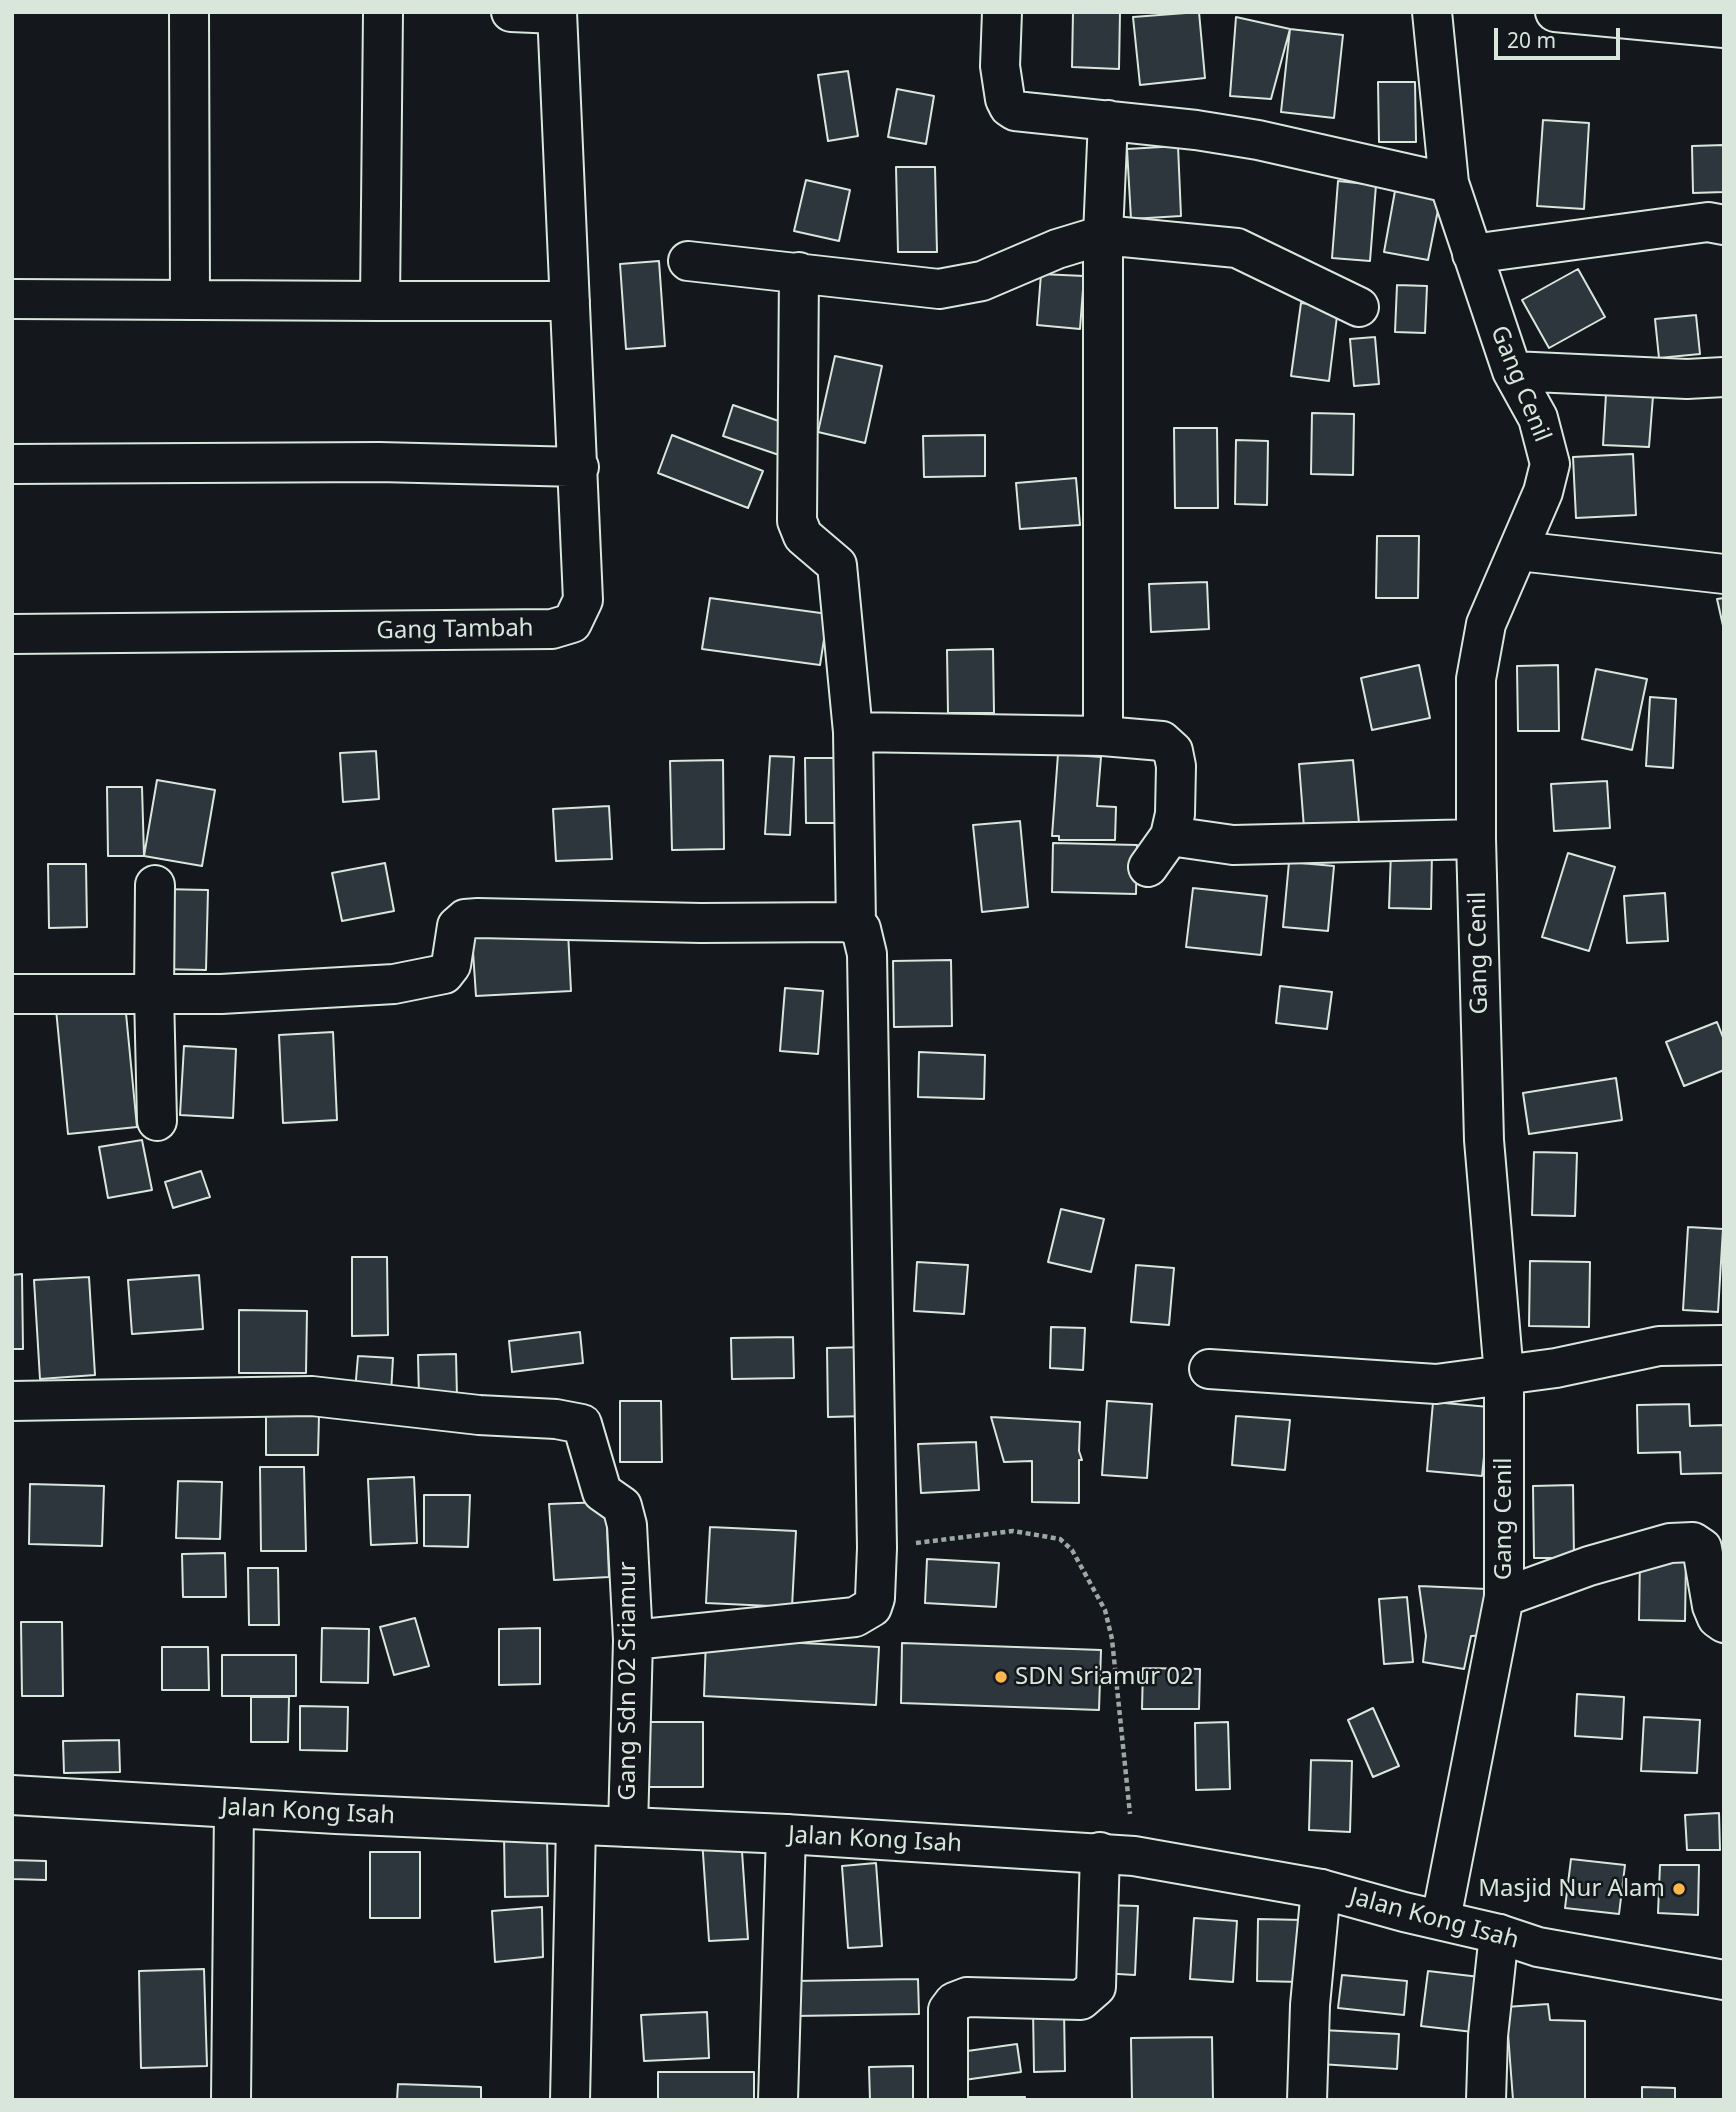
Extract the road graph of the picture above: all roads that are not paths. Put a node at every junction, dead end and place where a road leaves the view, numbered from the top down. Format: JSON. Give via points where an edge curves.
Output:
{"nodes":[{"id":1,"x":189,"y":12,"type":"edge"},
{"id":2,"x":383,"y":12,"type":"edge"},
{"id":3,"x":511,"y":12,"type":"edge"},
{"id":4,"x":1002,"y":12,"type":"edge"},
{"id":5,"x":1432,"y":12,"type":"edge"},
{"id":6,"x":1555,"y":12,"type":"edge"},
{"id":7,"x":557,"y":13,"type":"edge"},
{"id":8,"x":1724,"y":28,"type":"edge"},
{"id":9,"x":1108,"y":120,"type":"junction"},
{"id":10,"x":1449,"y":184,"type":"junction"},
{"id":11,"x":1724,"y":225,"type":"edge"},
{"id":12,"x":1103,"y":235,"type":"junction"},
{"id":13,"x":1472,"y":254,"type":"junction"},
{"id":14,"x":688,"y":261,"type":"dead end"},
{"id":15,"x":799,"y":272,"type":"junction"},
{"id":16,"x":12,"y":299,"type":"edge"},
{"id":17,"x":190,"y":299,"type":"junction"},
{"id":18,"x":380,"y":300,"type":"junction"},
{"id":19,"x":570,"y":301,"type":"junction"},
{"id":20,"x":1359,"y":307,"type":"dead end"},
{"id":21,"x":1512,"y":372,"type":"junction"},
{"id":22,"x":1724,"y":377,"type":"edge"},
{"id":23,"x":12,"y":464,"type":"edge"},
{"id":24,"x":579,"y":467,"type":"junction"},
{"id":25,"x":1519,"y":551,"type":"junction"},
{"id":26,"x":1724,"y":574,"type":"edge"},
{"id":27,"x":12,"y":634,"type":"edge"},
{"id":28,"x":853,"y":733,"type":"junction"},
{"id":29,"x":1103,"y":736,"type":"junction"},
{"id":30,"x":1170,"y":836,"type":"junction"},
{"id":31,"x":1476,"y":839,"type":"junction"},
{"id":32,"x":1148,"y":867,"type":"dead end"},
{"id":33,"x":155,"y":885,"type":"dead end"},
{"id":34,"x":856,"y":924,"type":"junction"},
{"id":35,"x":12,"y":994,"type":"edge"},
{"id":36,"x":154,"y":994,"type":"junction"},
{"id":37,"x":157,"y":1121,"type":"dead end"},
{"id":38,"x":1724,"y":1345,"type":"edge"},
{"id":39,"x":1209,"y":1369,"type":"dead end"},
{"id":40,"x":1504,"y":1376,"type":"junction"},
{"id":41,"x":12,"y":1401,"type":"edge"},
{"id":42,"x":1504,"y":1597,"type":"junction"},
{"id":43,"x":1724,"y":1623,"type":"edge"},
{"id":44,"x":634,"y":1640,"type":"junction"},
{"id":45,"x":12,"y":1796,"type":"edge"},
{"id":46,"x":233,"y":1808,"type":"junction"},
{"id":47,"x":576,"y":1825,"type":"junction"},
{"id":48,"x":628,"y":1827,"type":"junction"},
{"id":49,"x":786,"y":1835,"type":"junction"},
{"id":50,"x":1117,"y":1854,"type":"junction"},
{"id":51,"x":1321,"y":1889,"type":"junction"},
{"id":52,"x":1441,"y":1919,"type":"junction"},
{"id":53,"x":1499,"y":1934,"type":"junction"},
{"id":54,"x":1724,"y":1980,"type":"edge"},
{"id":55,"x":230,"y":2100,"type":"edge"},
{"id":56,"x":570,"y":2100,"type":"edge"},
{"id":57,"x":778,"y":2100,"type":"edge"},
{"id":58,"x":948,"y":2100,"type":"edge"},
{"id":59,"x":1307,"y":2100,"type":"edge"},
{"id":60,"x":1486,"y":2100,"type":"edge"}],
"edges":[{"from":1,"to":17,"type":"street"},
{"from":2,"to":18,"type":"street"},
{"from":3,"to":7,"type":"street"},
{"from":4,"to":9,"type":"street","via":[[1000,66],[1009,107],[1028,114]]},
{"from":5,"to":10,"type":"street","name":"Gang Cenil"},
{"from":6,"to":8,"type":"street"},
{"from":7,"to":19,"type":"street","name":"Gang Tambah"},
{"from":9,"to":10,"type":"street","via":[[1258,140]]},
{"from":9,"to":12,"type":"street"},
{"from":10,"to":13,"type":"street","name":"Gang Cenil"},
{"from":11,"to":13,"type":"street","via":[[1708,222]]},
{"from":12,"to":15,"type":"street","via":[[960,287],[939,289]]},
{"from":12,"to":20,"type":"street","via":[[1237,248]]},
{"from":12,"to":29,"type":"street"},
{"from":13,"to":21,"type":"street","name":"Gang Cenil"},
{"from":14,"to":15,"type":"street"},
{"from":15,"to":28,"type":"street","via":[[797,521],[803,536],[837,565]]},
{"from":16,"to":17,"type":"street"},
{"from":17,"to":18,"type":"street"},
{"from":18,"to":19,"type":"street"},
{"from":19,"to":24,"type":"street","name":"Gang Tambah"},
{"from":21,"to":22,"type":"street"},
{"from":21,"to":25,"type":"street","name":"Gang Cenil","via":[[1538,418],[1550,464],[1544,492]]},
{"from":23,"to":24,"type":"street","via":[[379,462]]},
{"from":24,"to":27,"type":"street","name":"Gang Tambah","via":[[583,600],[572,623],[552,629]]},
{"from":25,"to":26,"type":"street"},
{"from":25,"to":31,"type":"street","name":"Gang Cenil","via":[[1486,624],[1476,679]]},
{"from":28,"to":29,"type":"street"},
{"from":28,"to":34,"type":"street"},
{"from":29,"to":30,"type":"street","via":[[1162,741],[1173,751],[1175,814]]},
{"from":30,"to":31,"type":"street","via":[[1233,845]]},
{"from":30,"to":32,"type":"street"},
{"from":31,"to":40,"type":"street","name":"Gang Cenil","via":[[1484,1140]]},
{"from":33,"to":36,"type":"street"},
{"from":34,"to":36,"type":"street","via":[[465,919],[457,926],[451,965],[444,974],[394,984]]},
{"from":34,"to":44,"type":"street","via":[[867,954],[875,1598],[872,1607],[855,1617]]},
{"from":35,"to":36,"type":"street"},
{"from":36,"to":37,"type":"street"},
{"from":38,"to":40,"type":"street","via":[[1659,1346]]},
{"from":39,"to":40,"type":"street","via":[[1436,1384]]},
{"from":40,"to":42,"type":"street","name":"Gang Cenil"},
{"from":41,"to":44,"type":"street","name":"Gang Sdn 02 Sriamur","via":[[312,1396],[582,1424],[601,1492],[622,1506]]},
{"from":42,"to":43,"type":"street","via":[[1589,1566],[1693,1542],[1702,1548],[1712,1606]]},
{"from":42,"to":52,"type":"street","name":"Gang Cenil"},
{"from":44,"to":48,"type":"street","name":"Gang Sdn 02 Sriamur"},
{"from":45,"to":46,"type":"street","name":"Jalan Kong Isah"},
{"from":46,"to":47,"type":"street","name":"Jalan Kong Isah"},
{"from":46,"to":55,"type":"street"},
{"from":47,"to":48,"type":"street","name":"Jalan Kong Isah"},
{"from":47,"to":56,"type":"street"},
{"from":48,"to":49,"type":"street","name":"Jalan Kong Isah"},
{"from":49,"to":50,"type":"street","name":"Jalan Kong Isah"},
{"from":49,"to":57,"type":"street"},
{"from":50,"to":51,"type":"street","name":"Jalan Kong Isah"},
{"from":50,"to":58,"type":"street","via":[[1096,1987],[1081,2000],[967,1997],[954,2003],[948,2010]]},
{"from":51,"to":52,"type":"street","name":"Jalan Kong Isah"},
{"from":51,"to":59,"type":"street"},
{"from":52,"to":53,"type":"street","name":"Jalan Kong Isah"},
{"from":53,"to":54,"type":"street","name":"Jalan Kong Isah","via":[[1538,1947]]},
{"from":53,"to":60,"type":"street"}]}
